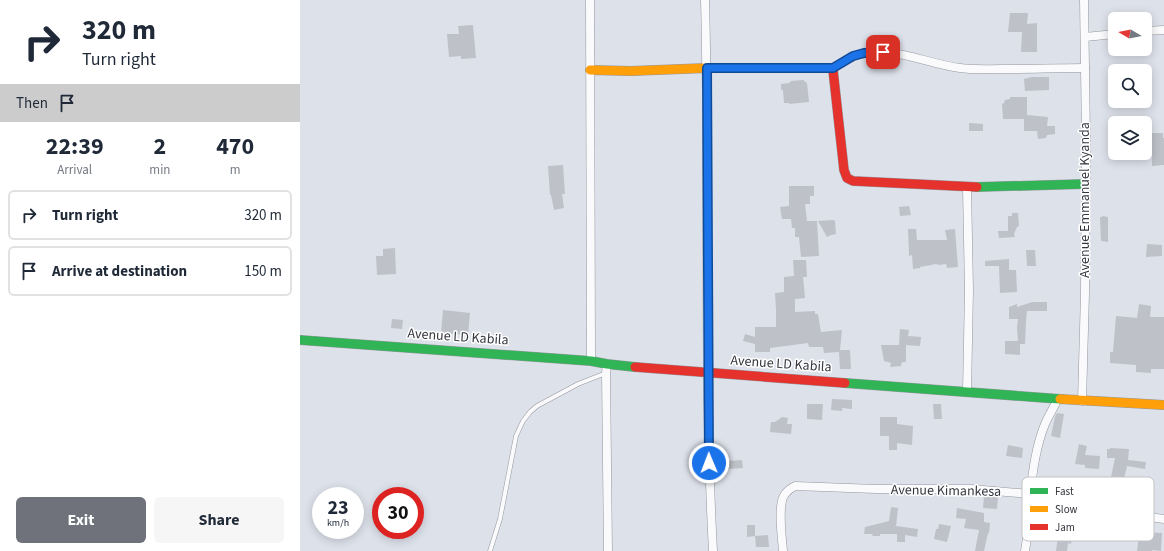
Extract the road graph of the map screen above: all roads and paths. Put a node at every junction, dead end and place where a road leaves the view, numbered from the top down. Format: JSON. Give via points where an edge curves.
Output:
{"nodes":[{"id":1,"x":590,"y":0,"type":"edge"},
{"id":2,"x":705,"y":0,"type":"edge"},
{"id":3,"x":1084,"y":0,"type":"edge"},
{"id":4,"x":1164,"y":30,"type":"edge"},
{"id":5,"x":1152,"y":31,"type":"edge"},
{"id":6,"x":1108,"y":35,"type":"edge"},
{"id":7,"x":1085,"y":37,"type":"junction"},
{"id":8,"x":707,"y":68,"type":"junction"},
{"id":9,"x":833,"y":68,"type":"junction"},
{"id":10,"x":1085,"y":68,"type":"junction"},
{"id":11,"x":590,"y":70,"type":"junction"},
{"id":12,"x":1086,"y":184,"type":"junction"},
{"id":13,"x":967,"y":187,"type":"junction"},
{"id":14,"x":300,"y":340,"type":"edge"},
{"id":15,"x":591,"y":361,"type":"junction"},
{"id":16,"x":607,"y":368,"type":"junction"},
{"id":17,"x":708,"y":373,"type":"junction"},
{"id":18,"x":967,"y":392,"type":"junction"},
{"id":19,"x":1058,"y":399,"type":"junction"},
{"id":20,"x":1082,"y":401,"type":"junction"},
{"id":21,"x":1164,"y":405,"type":"edge"},
{"id":22,"x":1033,"y":477,"type":"edge"},
{"id":23,"x":1022,"y":493,"type":"edge"},
{"id":24,"x":1154,"y":518,"type":"edge"},
{"id":25,"x":1164,"y":519,"type":"edge"},
{"id":26,"x":1026,"y":541,"type":"edge"},
{"id":27,"x":490,"y":551,"type":"edge"},
{"id":28,"x":608,"y":551,"type":"edge"},
{"id":29,"x":713,"y":551,"type":"edge"},
{"id":30,"x":783,"y":551,"type":"edge"},
{"id":31,"x":1025,"y":551,"type":"edge"}],
"edges":[{"from":1,"to":11,"type":"street"},
{"from":2,"to":8,"type":"street"},
{"from":3,"to":7,"type":"street","name":"Avenue Emmanuel Kyanda"},
{"from":4,"to":5,"type":"street"},
{"from":6,"to":7,"type":"street"},
{"from":7,"to":10,"type":"street","name":"Avenue Emmanuel Kyanda"},
{"from":8,"to":9,"type":"street"},
{"from":8,"to":11,"type":"street"},
{"from":8,"to":17,"type":"street"},
{"from":9,"to":10,"type":"street","via":[[853,56],[883,52],[917,57],[960,68]]},
{"from":9,"to":13,"type":"street","via":[[844,170],[848,178],[861,182]]},
{"from":10,"to":12,"type":"street","name":"Avenue Emmanuel Kyanda"},
{"from":11,"to":15,"type":"street"},
{"from":12,"to":13,"type":"street"},
{"from":12,"to":20,"type":"street","name":"Avenue Emmanuel Kyanda"},
{"from":13,"to":18,"type":"street","via":[[970,290]]},
{"from":14,"to":15,"type":"street","name":"Avenue LD Kabila"},
{"from":15,"to":16,"type":"street","name":"Avenue LD Kabila"},
{"from":16,"to":17,"type":"street","name":"Avenue LD Kabila"},
{"from":16,"to":27,"type":"lane","via":[[537,406],[523,420],[516,436],[500,519]]},
{"from":16,"to":28,"type":"street"},
{"from":17,"to":18,"type":"street","name":"Avenue LD Kabila"},
{"from":17,"to":29,"type":"street"},
{"from":18,"to":19,"type":"street","name":"Avenue LD Kabila"},
{"from":19,"to":20,"type":"street","name":"Avenue LD Kabila"},
{"from":19,"to":22,"type":"street","via":[[1043,430],[1035,459]]},
{"from":20,"to":21,"type":"street","name":"Avenue LD Kabila"},
{"from":23,"to":30,"type":"street","name":"Avenue Kimankesa","via":[[971,489],[795,486],[784,495],[781,506]]},
{"from":24,"to":25,"type":"street","name":"Avenue Kimankesa"},
{"from":26,"to":31,"type":"street"}]}
